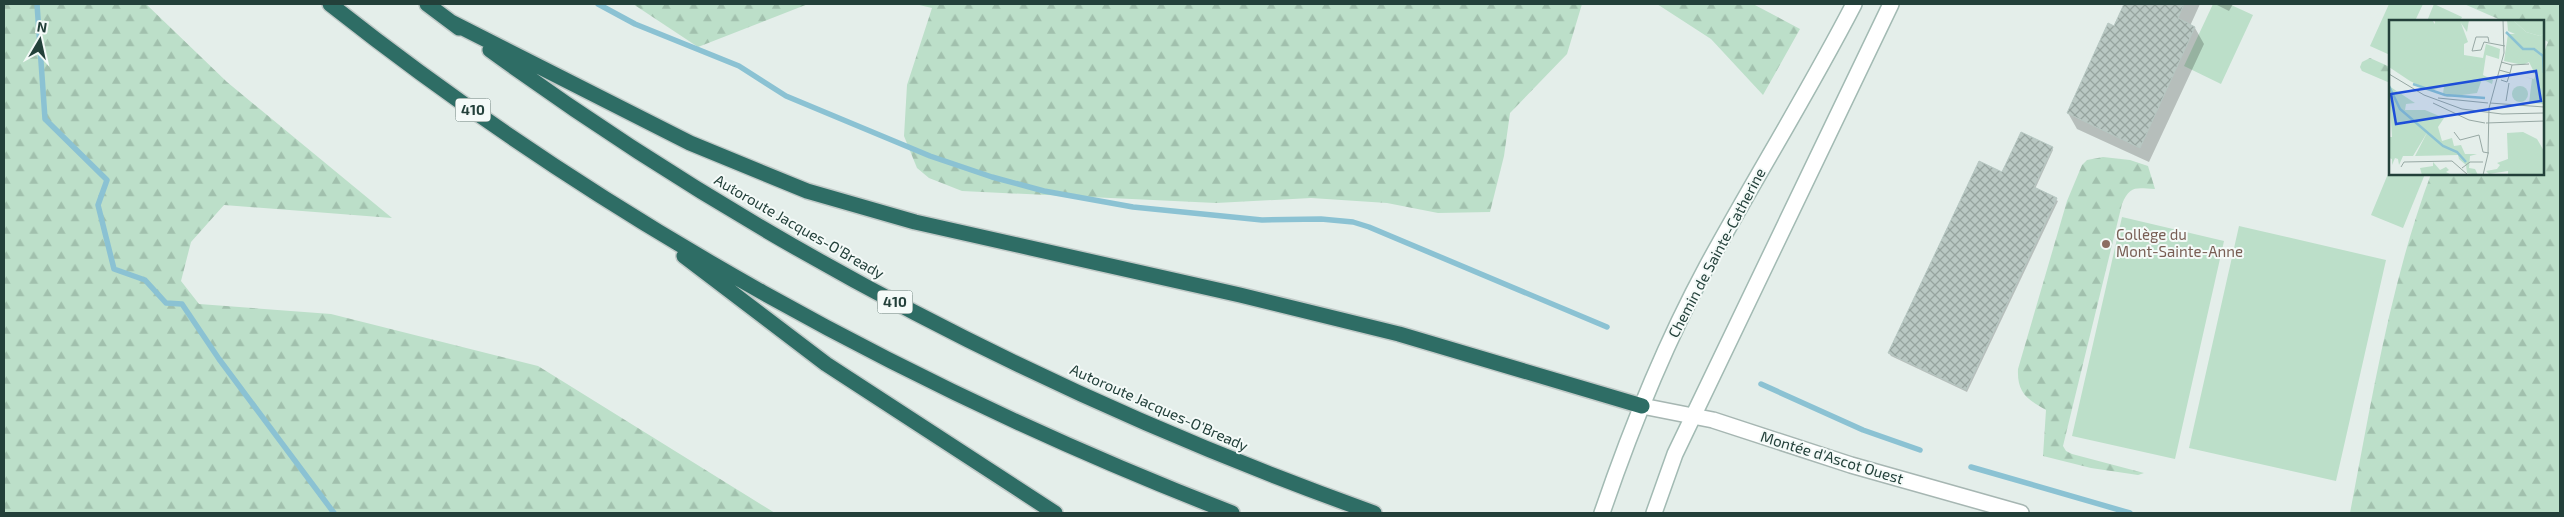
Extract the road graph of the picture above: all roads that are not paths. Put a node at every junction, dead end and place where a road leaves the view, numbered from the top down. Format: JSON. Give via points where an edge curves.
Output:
{"nodes":[{"id":1,"x":330,"y":4,"type":"edge"},
{"id":2,"x":427,"y":4,"type":"edge"},
{"id":3,"x":1854,"y":4,"type":"edge"},
{"id":4,"x":1891,"y":4,"type":"edge"},
{"id":5,"x":451,"y":22,"type":"junction"},
{"id":6,"x":621,"y":208,"type":"junction"},
{"id":7,"x":1642,"y":406,"type":"junction"},
{"id":8,"x":1694,"y":416,"type":"junction"},
{"id":9,"x":1055,"y":513,"type":"edge"},
{"id":10,"x":1232,"y":513,"type":"edge"},
{"id":11,"x":1374,"y":513,"type":"edge"},
{"id":12,"x":1602,"y":513,"type":"edge"},
{"id":13,"x":1654,"y":513,"type":"edge"},
{"id":14,"x":2021,"y":513,"type":"edge"}],
"edges":[{"from":1,"to":6,"type":"highway","number":"410","via":[[476,112]]},
{"from":2,"to":5,"type":"highway","name":"Autoroute Jacques-O'Bready","number":"410"},
{"from":3,"to":7,"type":"main road","name":"Chemin de Sainte-Catherine","via":[[1707,266]]},
{"from":4,"to":8,"type":"main road"},
{"from":5,"to":7,"type":"highway","via":[[690,143],[808,191],[906,220],[1373,327]]},
{"from":5,"to":11,"type":"highway","name":"Autoroute Jacques-O'Bready","number":"410","via":[[660,165],[787,242],[902,305],[1124,414],[1242,464]]},
{"from":6,"to":9,"type":"highway","via":[[826,364]]},
{"from":6,"to":10,"type":"highway","number":"410","via":[[797,312],[942,387],[1087,454]]},
{"from":7,"to":8,"type":"main road","name":"Montée d'Ascot Ouest"},
{"from":7,"to":12,"type":"main road","name":"Chemin de Sainte-Catherine"},
{"from":8,"to":13,"type":"main road","via":[[1675,454]]},
{"from":8,"to":14,"type":"main road","name":"Montée d'Ascot Ouest"}]}
